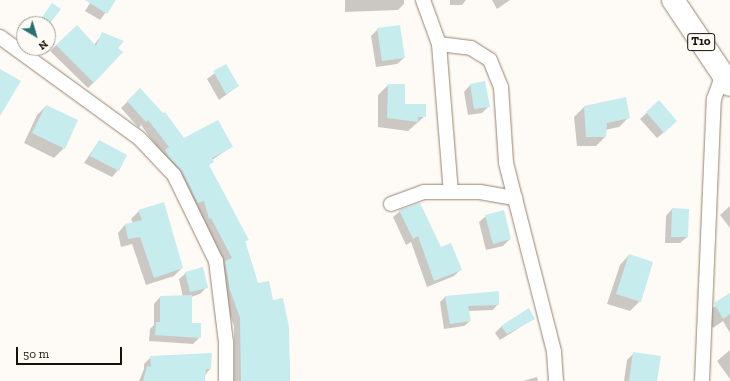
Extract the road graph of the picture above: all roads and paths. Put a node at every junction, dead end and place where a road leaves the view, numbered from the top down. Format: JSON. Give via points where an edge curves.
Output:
{"nodes":[{"id":1,"x":423,"y":0,"type":"edge"},
{"id":2,"x":673,"y":0,"type":"edge"},
{"id":3,"x":0,"y":37,"type":"edge"},
{"id":4,"x":439,"y":44,"type":"junction"},
{"id":5,"x":727,"y":80,"type":"edge"},
{"id":6,"x":451,"y":192,"type":"junction"},
{"id":7,"x":515,"y":198,"type":"junction"},
{"id":8,"x":391,"y":204,"type":"dead end"},
{"id":9,"x":226,"y":381,"type":"edge"},
{"id":10,"x":556,"y":381,"type":"edge"},
{"id":11,"x":702,"y":381,"type":"edge"}],
"edges":[{"from":1,"to":4,"type":"street"},
{"from":2,"to":5,"type":"highway","number":"T10"},
{"from":3,"to":9,"type":"street","via":[[139,138],[174,175],[216,261],[226,342]]},
{"from":4,"to":6,"type":"street"},
{"from":4,"to":7,"type":"street","via":[[471,48],[490,60],[501,87],[506,163]]},
{"from":5,"to":11,"type":"street","via":[[714,99]]},
{"from":6,"to":7,"type":"street","via":[[480,192]]},
{"from":6,"to":8,"type":"street","via":[[424,192]]},
{"from":7,"to":10,"type":"street","via":[[554,352]]}]}
